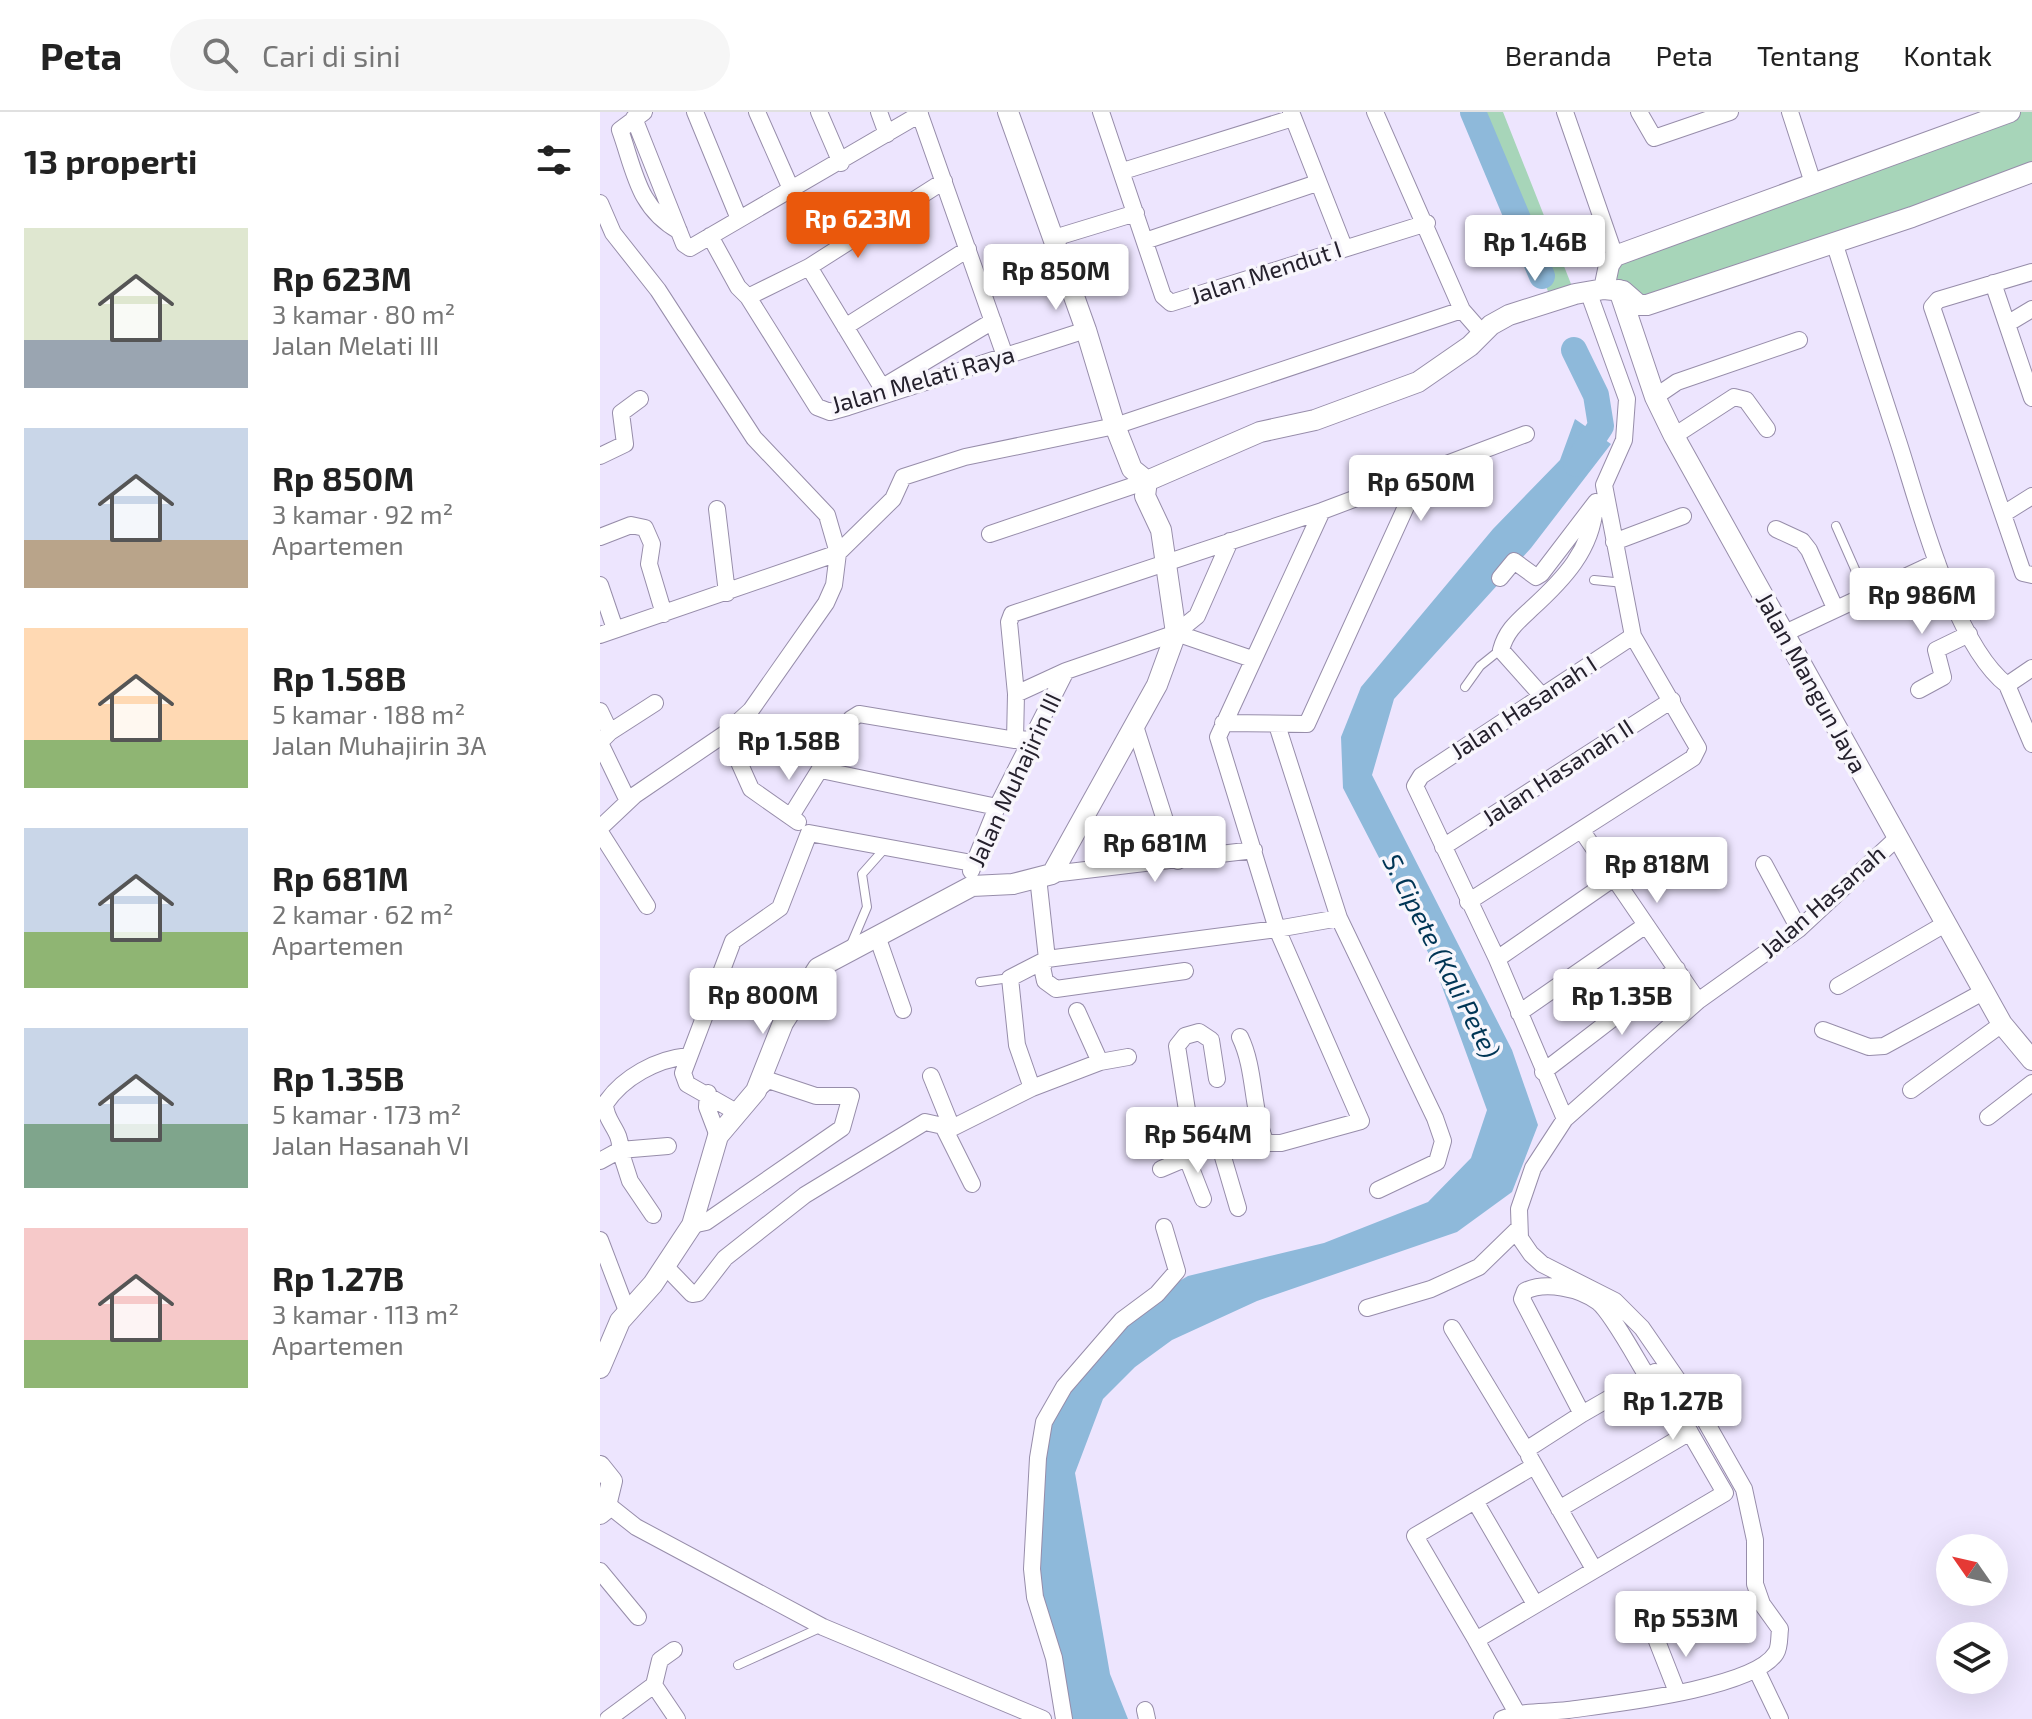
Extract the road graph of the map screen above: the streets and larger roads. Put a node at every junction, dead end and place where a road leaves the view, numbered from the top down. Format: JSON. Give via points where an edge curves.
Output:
{"nodes":[{"id":1,"x":695,"y":112,"type":"edge"},
{"id":2,"x":757,"y":112,"type":"edge"},
{"id":3,"x":819,"y":112,"type":"edge"},
{"id":4,"x":879,"y":112,"type":"edge"},
{"id":5,"x":1008,"y":112,"type":"edge"},
{"id":6,"x":1101,"y":112,"type":"edge"},
{"id":7,"x":1375,"y":112,"type":"edge"},
{"id":8,"x":1565,"y":112,"type":"edge"},
{"id":9,"x":1639,"y":112,"type":"edge"},
{"id":10,"x":1730,"y":112,"type":"edge"},
{"id":11,"x":1790,"y":112,"type":"edge"},
{"id":12,"x":2010,"y":112,"type":"edge"},
{"id":13,"x":920,"y":113,"type":"edge"},
{"id":14,"x":639,"y":115,"type":"edge"},
{"id":15,"x":1292,"y":115,"type":"edge"},
{"id":16,"x":887,"y":134,"type":"junction"},
{"id":17,"x":841,"y":163,"type":"junction"},
{"id":18,"x":1123,"y":171,"type":"junction"},
{"id":19,"x":2032,"y":172,"type":"edge"},
{"id":20,"x":944,"y":181,"type":"junction"},
{"id":21,"x":1317,"y":183,"type":"junction"},
{"id":22,"x":1813,"y":183,"type":"junction"},
{"id":23,"x":791,"y":189,"type":"junction"},
{"id":24,"x":600,"y":203,"type":"edge"},
{"id":25,"x":1136,"y":213,"type":"junction"},
{"id":26,"x":739,"y":219,"type":"junction"},
{"id":27,"x":1427,"y":223,"type":"junction"},
{"id":28,"x":710,"y":236,"type":"junction"},
{"id":29,"x":1054,"y":238,"type":"junction"},
{"id":30,"x":1145,"y":241,"type":"junction"},
{"id":31,"x":1834,"y":242,"type":"junction"},
{"id":32,"x":1344,"y":247,"type":"junction"},
{"id":33,"x":968,"y":249,"type":"junction"},
{"id":34,"x":1615,"y":256,"type":"junction"},
{"id":35,"x":809,"y":267,"type":"junction"},
{"id":36,"x":2032,"y":272,"type":"edge"},
{"id":37,"x":1993,"y":283,"type":"junction"},
{"id":38,"x":1597,"y":291,"type":"junction"},
{"id":39,"x":748,"y":297,"type":"junction"},
{"id":40,"x":2032,"y":309,"type":"edge"},
{"id":41,"x":1462,"y":310,"type":"junction"},
{"id":42,"x":993,"y":321,"type":"junction"},
{"id":43,"x":2007,"y":324,"type":"junction"},
{"id":44,"x":845,"y":327,"type":"junction"},
{"id":45,"x":1086,"y":330,"type":"junction"},
{"id":46,"x":1483,"y":334,"type":"junction"},
{"id":47,"x":1799,"y":340,"type":"dead end"},
{"id":48,"x":1005,"y":356,"type":"junction"},
{"id":49,"x":884,"y":391,"type":"junction"},
{"id":50,"x":1655,"y":397,"type":"junction"},
{"id":51,"x":2032,"y":398,"type":"edge"},
{"id":52,"x":640,"y":399,"type":"dead end"},
{"id":53,"x":1115,"y":426,"type":"junction"},
{"id":54,"x":1767,"y":429,"type":"dead end"},
{"id":55,"x":1526,"y":434,"type":"dead end"},
{"id":56,"x":1674,"y":436,"type":"junction"},
{"id":57,"x":600,"y":456,"type":"edge"},
{"id":58,"x":1407,"y":479,"type":"junction"},
{"id":59,"x":1147,"y":481,"type":"junction"},
{"id":60,"x":2032,"y":496,"type":"edge"},
{"id":61,"x":1600,"y":498,"type":"junction"},
{"id":62,"x":717,"y":509,"type":"dead end"},
{"id":63,"x":1322,"y":511,"type":"junction"},
{"id":64,"x":2005,"y":513,"type":"junction"},
{"id":65,"x":1683,"y":516,"type":"dead end"},
{"id":66,"x":1776,"y":529,"type":"dead end"},
{"id":67,"x":990,"y":534,"type":"dead end"},
{"id":68,"x":600,"y":537,"type":"edge"},
{"id":69,"x":1230,"y":541,"type":"junction"},
{"id":70,"x":1614,"y":542,"type":"junction"},
{"id":71,"x":838,"y":553,"type":"junction"},
{"id":72,"x":1167,"y":560,"type":"junction"},
{"id":73,"x":1937,"y":562,"type":"junction"},
{"id":74,"x":2032,"y":575,"type":"edge"},
{"id":75,"x":1500,"y":578,"type":"dead end"},
{"id":76,"x":600,"y":585,"type":"edge"},
{"id":77,"x":727,"y":593,"type":"junction"},
{"id":78,"x":1835,"y":608,"type":"junction"},
{"id":79,"x":664,"y":614,"type":"junction"},
{"id":80,"x":608,"y":632,"type":"edge"},
{"id":81,"x":1176,"y":633,"type":"junction"},
{"id":82,"x":1783,"y":634,"type":"junction"},
{"id":83,"x":1969,"y":634,"type":"junction"},
{"id":84,"x":1633,"y":636,"type":"junction"},
{"id":85,"x":1252,"y":659,"type":"junction"},
{"id":86,"x":2032,"y":668,"type":"edge"},
{"id":87,"x":1066,"y":671,"type":"junction"},
{"id":88,"x":2007,"y":685,"type":"junction"},
{"id":89,"x":1919,"y":690,"type":"dead end"},
{"id":90,"x":1016,"y":694,"type":"junction"},
{"id":91,"x":1542,"y":696,"type":"junction"},
{"id":92,"x":1672,"y":700,"type":"junction"},
{"id":93,"x":655,"y":703,"type":"dead end"},
{"id":94,"x":600,"y":711,"type":"edge"},
{"id":95,"x":1223,"y":723,"type":"junction"},
{"id":96,"x":1277,"y":725,"type":"junction"},
{"id":97,"x":1135,"y":726,"type":"junction"},
{"id":98,"x":726,"y":733,"type":"junction"},
{"id":99,"x":603,"y":739,"type":"edge"},
{"id":100,"x":1024,"y":740,"type":"junction"},
{"id":101,"x":2032,"y":744,"type":"edge"},
{"id":102,"x":821,"y":770,"type":"junction"},
{"id":103,"x":628,"y":801,"type":"junction"},
{"id":104,"x":997,"y":807,"type":"junction"},
{"id":105,"x":791,"y":816,"type":"junction"},
{"id":106,"x":602,"y":823,"type":"edge"},
{"id":107,"x":1582,"y":831,"type":"junction"},
{"id":108,"x":809,"y":833,"type":"junction"},
{"id":109,"x":1896,"y":839,"type":"junction"},
{"id":110,"x":1443,"y":847,"type":"junction"},
{"id":111,"x":1254,"y":850,"type":"junction"},
{"id":112,"x":1178,"y":861,"type":"junction"},
{"id":113,"x":972,"y":863,"type":"junction"},
{"id":114,"x":1764,"y":864,"type":"dead end"},
{"id":115,"x":1045,"y":875,"type":"junction"},
{"id":116,"x":1614,"y":878,"type":"junction"},
{"id":117,"x":968,"y":889,"type":"junction"},
{"id":118,"x":1468,"y":902,"type":"junction"},
{"id":119,"x":647,"y":906,"type":"dead end"},
{"id":120,"x":1339,"y":918,"type":"junction"},
{"id":121,"x":1945,"y":924,"type":"junction"},
{"id":122,"x":1646,"y":925,"type":"junction"},
{"id":123,"x":1277,"y":929,"type":"junction"},
{"id":124,"x":1799,"y":929,"type":"junction"},
{"id":125,"x":877,"y":936,"type":"junction"},
{"id":126,"x":1047,"y":959,"type":"junction"},
{"id":127,"x":1497,"y":959,"type":"junction"},
{"id":128,"x":1677,"y":969,"type":"junction"},
{"id":129,"x":1185,"y":971,"type":"dead end"},
{"id":130,"x":1838,"y":986,"type":"dead end"},
{"id":131,"x":1983,"y":992,"type":"junction"},
{"id":132,"x":1698,"y":1001,"type":"junction"},
{"id":133,"x":903,"y":1010,"type":"dead end"},
{"id":134,"x":1077,"y":1011,"type":"dead end"},
{"id":135,"x":1519,"y":1013,"type":"junction"},
{"id":136,"x":2002,"y":1024,"type":"junction"},
{"id":137,"x":1823,"y":1030,"type":"dead end"},
{"id":138,"x":1240,"y":1037,"type":"dead end"},
{"id":139,"x":688,"y":1056,"type":"junction"},
{"id":140,"x":1128,"y":1057,"type":"dead end"},
{"id":141,"x":2032,"y":1060,"type":"edge"},
{"id":142,"x":1100,"y":1062,"type":"junction"},
{"id":143,"x":1543,"y":1072,"type":"junction"},
{"id":144,"x":931,"y":1076,"type":"dead end"},
{"id":145,"x":1217,"y":1079,"type":"dead end"},
{"id":146,"x":2032,"y":1083,"type":"edge"},
{"id":147,"x":762,"y":1086,"type":"junction"},
{"id":148,"x":1032,"y":1088,"type":"junction"},
{"id":149,"x":1911,"y":1090,"type":"dead end"},
{"id":150,"x":708,"y":1093,"type":"junction"},
{"id":151,"x":738,"y":1113,"type":"junction"},
{"id":152,"x":1988,"y":1117,"type":"dead end"},
{"id":153,"x":1565,"y":1119,"type":"junction"},
{"id":154,"x":948,"y":1127,"type":"junction"},
{"id":155,"x":1262,"y":1132,"type":"junction"},
{"id":156,"x":718,"y":1136,"type":"junction"},
{"id":157,"x":1196,"y":1138,"type":"junction"},
{"id":158,"x":1218,"y":1140,"type":"junction"},
{"id":159,"x":668,"y":1146,"type":"dead end"},
{"id":160,"x":620,"y":1150,"type":"junction"},
{"id":161,"x":1187,"y":1158,"type":"junction"},
{"id":162,"x":600,"y":1161,"type":"edge"},
{"id":163,"x":1161,"y":1169,"type":"dead end"},
{"id":164,"x":972,"y":1184,"type":"dead end"},
{"id":165,"x":1378,"y":1190,"type":"dead end"},
{"id":166,"x":1203,"y":1199,"type":"dead end"},
{"id":167,"x":1238,"y":1208,"type":"dead end"},
{"id":168,"x":653,"y":1215,"type":"dead end"},
{"id":169,"x":692,"y":1225,"type":"junction"},
{"id":170,"x":1164,"y":1227,"type":"dead end"},
{"id":171,"x":1518,"y":1229,"type":"junction"},
{"id":172,"x":600,"y":1240,"type":"edge"},
{"id":173,"x":665,"y":1266,"type":"junction"},
{"id":174,"x":1367,"y":1308,"type":"dead end"},
{"id":175,"x":627,"y":1311,"type":"junction"},
{"id":176,"x":1452,"y":1328,"type":"dead end"},
{"id":177,"x":600,"y":1368,"type":"edge"},
{"id":178,"x":1647,"y":1376,"type":"junction"},
{"id":179,"x":1582,"y":1414,"type":"junction"},
{"id":180,"x":1690,"y":1432,"type":"junction"},
{"id":181,"x":1526,"y":1450,"type":"junction"},
{"id":182,"x":600,"y":1466,"type":"edge"},
{"id":183,"x":1534,"y":1466,"type":"junction"},
{"id":184,"x":1475,"y":1501,"type":"junction"},
{"id":185,"x":603,"y":1509,"type":"edge"},
{"id":186,"x":1559,"y":1509,"type":"junction"},
{"id":187,"x":1594,"y":1569,"type":"junction"},
{"id":188,"x":600,"y":1571,"type":"edge"},
{"id":189,"x":1535,"y":1604,"type":"junction"},
{"id":190,"x":638,"y":1617,"type":"dead end"},
{"id":191,"x":1476,"y":1640,"type":"junction"},
{"id":192,"x":1657,"y":1641,"type":"dead end"},
{"id":193,"x":674,"y":1650,"type":"dead end"},
{"id":194,"x":1757,"y":1671,"type":"junction"},
{"id":195,"x":654,"y":1685,"type":"junction"},
{"id":196,"x":1677,"y":1692,"type":"junction"},
{"id":197,"x":1509,"y":1716,"type":"edge"},
{"id":198,"x":608,"y":1719,"type":"edge"},
{"id":199,"x":677,"y":1719,"type":"edge"},
{"id":200,"x":1043,"y":1719,"type":"edge"},
{"id":201,"x":1064,"y":1719,"type":"edge"},
{"id":202,"x":1780,"y":1719,"type":"edge"}],
"edges":[{"from":1,"to":26,"type":"street"},
{"from":2,"to":23,"type":"street"},
{"from":3,"to":17,"type":"street"},
{"from":4,"to":16,"type":"street"},
{"from":5,"to":29,"type":"street"},
{"from":6,"to":18,"type":"street"},
{"from":7,"to":27,"type":"street"},
{"from":8,"to":34,"type":"street"},
{"from":9,"to":10,"type":"street","via":[[1654,138]]},
{"from":11,"to":22,"type":"street"},
{"from":12,"to":22,"type":"street"},
{"from":13,"to":16,"type":"street"},
{"from":13,"to":20,"type":"street"},
{"from":14,"to":28,"type":"street","via":[[679,231],[689,248]]},
{"from":15,"to":18,"type":"street"},
{"from":15,"to":21,"type":"street"},
{"from":16,"to":17,"type":"street"},
{"from":17,"to":23,"type":"street"},
{"from":18,"to":25,"type":"street"},
{"from":19,"to":31,"type":"street"},
{"from":20,"to":33,"type":"street"},
{"from":20,"to":35,"type":"street"},
{"from":21,"to":30,"type":"street"},
{"from":21,"to":32,"type":"street"},
{"from":22,"to":34,"type":"street"},
{"from":23,"to":26,"type":"street"},
{"from":24,"to":71,"type":"street","via":[[613,233],[658,290],[754,438],[827,515]]},
{"from":25,"to":29,"type":"street"},
{"from":25,"to":30,"type":"street"},
{"from":26,"to":28,"type":"street"},
{"from":27,"to":32,"type":"street","name":"Jalan Mendut I"},
{"from":27,"to":41,"type":"street"},
{"from":28,"to":39,"type":"street","name":"Jalan Melati Raya"},
{"from":29,"to":45,"type":"street"},
{"from":30,"to":32,"type":"street","name":"Jalan Mendut I","via":[[1163,296],[1174,304]]},
{"from":31,"to":38,"type":"street","via":[[1647,305]]},
{"from":31,"to":73,"type":"street"},
{"from":33,"to":42,"type":"street"},
{"from":33,"to":44,"type":"street"},
{"from":34,"to":38,"type":"street"},
{"from":35,"to":39,"type":"street"},
{"from":35,"to":44,"type":"street"},
{"from":36,"to":37,"type":"street"},
{"from":37,"to":43,"type":"street"},
{"from":37,"to":64,"type":"street","via":[[1938,300],[1932,310]]},
{"from":38,"to":46,"type":"street","via":[[1509,315]]},
{"from":38,"to":50,"type":"street","name":"Jalan Mangun Jaya"},
{"from":38,"to":61,"type":"street","via":[[1627,399],[1624,440]]},
{"from":39,"to":49,"type":"street","name":"Jalan Melati Raya","via":[[817,407],[830,412]]},
{"from":40,"to":43,"type":"street"},
{"from":41,"to":46,"type":"street"},
{"from":41,"to":53,"type":"street"},
{"from":42,"to":48,"type":"street"},
{"from":42,"to":49,"type":"street"},
{"from":43,"to":51,"type":"street"},
{"from":44,"to":49,"type":"street"},
{"from":45,"to":48,"type":"street","name":"Jalan Melati Raya"},
{"from":45,"to":53,"type":"street"},
{"from":46,"to":59,"type":"street","via":[[1418,382],[1315,420],[1260,432]]},
{"from":47,"to":50,"type":"street","via":[[1677,382]]},
{"from":48,"to":49,"type":"street","name":"Jalan Melati Raya"},
{"from":50,"to":56,"type":"street","name":"Jalan Mangun Jaya"},
{"from":52,"to":57,"type":"street","via":[[621,413],[625,444]]},
{"from":53,"to":59,"type":"street","via":[[1132,469]]},
{"from":53,"to":71,"type":"street","via":[[965,457],[903,477],[883,510]]},
{"from":54,"to":56,"type":"street","via":[[1746,400],[1734,397]]},
{"from":55,"to":58,"type":"street"},
{"from":56,"to":82,"type":"street","name":"Jalan Mangun Jaya"},
{"from":58,"to":63,"type":"street"},
{"from":58,"to":96,"type":"street","via":[[1409,500],[1307,724]]},
{"from":59,"to":67,"type":"street"},
{"from":59,"to":72,"type":"street","via":[[1145,496],[1161,530]]},
{"from":60,"to":64,"type":"street"},
{"from":61,"to":70,"type":"street"},
{"from":61,"to":75,"type":"street","via":[[1541,574],[1536,577],[1514,561]]},
{"from":61,"to":91,"type":"street","via":[[1583,552],[1517,621],[1501,650]]},
{"from":62,"to":77,"type":"street"},
{"from":63,"to":69,"type":"street"},
{"from":63,"to":85,"type":"street"},
{"from":64,"to":74,"type":"street","via":[[2023,573]]},
{"from":65,"to":70,"type":"street"},
{"from":66,"to":78,"type":"street","via":[[1809,550]]},
{"from":68,"to":79,"type":"street","via":[[636,524],[645,528]]},
{"from":69,"to":72,"type":"street"},
{"from":69,"to":81,"type":"street","via":[[1197,616]]},
{"from":70,"to":84,"type":"street"},
{"from":71,"to":77,"type":"street"},
{"from":71,"to":98,"type":"street","via":[[826,603],[767,690]]},
{"from":72,"to":81,"type":"street"},
{"from":72,"to":90,"type":"street","via":[[1010,615]]},
{"from":73,"to":78,"type":"street"},
{"from":73,"to":83,"type":"street"},
{"from":76,"to":80,"type":"street"},
{"from":77,"to":79,"type":"street"},
{"from":78,"to":82,"type":"street"},
{"from":79,"to":80,"type":"street"},
{"from":81,"to":85,"type":"street"},
{"from":81,"to":87,"type":"street"},
{"from":81,"to":97,"type":"street"},
{"from":82,"to":109,"type":"street","name":"Jalan Mangun Jaya"},
{"from":83,"to":88,"type":"street","via":[[1991,673]]},
{"from":83,"to":89,"type":"street","via":[[1936,650],[1943,677]]},
{"from":84,"to":91,"type":"street","name":"Jalan Hasanah I"},
{"from":84,"to":92,"type":"street"},
{"from":85,"to":95,"type":"street"},
{"from":86,"to":88,"type":"street"},
{"from":87,"to":90,"type":"street"},
{"from":87,"to":100,"type":"street","name":"Jalan Muhajirin III"},
{"from":88,"to":101,"type":"street"},
{"from":90,"to":100,"type":"street"},
{"from":91,"to":110,"type":"street","name":"Jalan Hasanah I","via":[[1417,782],[1416,792]]},
{"from":92,"to":107,"type":"street","via":[[1697,742],[1697,754]]},
{"from":92,"to":110,"type":"street","name":"Jalan Hasanah II"},
{"from":93,"to":99,"type":"street"},
{"from":94,"to":99,"type":"street"},
{"from":95,"to":96,"type":"street"},
{"from":95,"to":111,"type":"street","via":[[1218,737]]},
{"from":96,"to":120,"type":"street"},
{"from":97,"to":112,"type":"street"},
{"from":97,"to":115,"type":"street"},
{"from":98,"to":103,"type":"street"},
{"from":98,"to":105,"type":"street","via":[[751,789]]},
{"from":99,"to":103,"type":"street"},
{"from":100,"to":102,"type":"street","via":[[862,713],[851,719]]},
{"from":100,"to":104,"type":"street","name":"Jalan Muhajirin III"},
{"from":102,"to":104,"type":"street"},
{"from":102,"to":105,"type":"street"},
{"from":103,"to":106,"type":"street"},
{"from":104,"to":113,"type":"street","name":"Jalan Muhajirin III"},
{"from":105,"to":108,"type":"street"},
{"from":106,"to":119,"type":"street"},
{"from":107,"to":116,"type":"street"},
{"from":107,"to":118,"type":"street"},
{"from":108,"to":113,"type":"street"},
{"from":108,"to":139,"type":"street","via":[[780,908],[733,941]]},
{"from":109,"to":121,"type":"street","name":"Jalan Mangun Jaya"},
{"from":109,"to":124,"type":"street","name":"Jalan Hasanah"},
{"from":110,"to":118,"type":"street"},
{"from":111,"to":112,"type":"street"},
{"from":111,"to":123,"type":"street"},
{"from":112,"to":115,"type":"street"},
{"from":113,"to":117,"type":"street","name":"Jalan Muhajirin III"},
{"from":114,"to":124,"type":"street"},
{"from":115,"to":117,"type":"street"},
{"from":115,"to":126,"type":"street"},
{"from":116,"to":122,"type":"street"},
{"from":116,"to":127,"type":"street"},
{"from":117,"to":125,"type":"street"},
{"from":118,"to":127,"type":"street"},
{"from":120,"to":123,"type":"street"},
{"from":120,"to":165,"type":"street","via":[[1443,1141],[1437,1162]]},
{"from":121,"to":130,"type":"street"},
{"from":121,"to":131,"type":"street","name":"Jalan Mangun Jaya"},
{"from":122,"to":128,"type":"street"},
{"from":122,"to":135,"type":"street"},
{"from":123,"to":126,"type":"street"},
{"from":123,"to":155,"type":"street","via":[[1361,1121],[1281,1143],[1266,1143]]},
{"from":124,"to":132,"type":"street","name":"Jalan Hasanah"},
{"from":125,"to":133,"type":"street"},
{"from":125,"to":147,"type":"street","via":[[818,968],[783,1023]]},
{"from":126,"to":129,"type":"street","via":[[1042,967],[1045,981],[1060,989]]},
{"from":126,"to":148,"type":"street","via":[[1010,978],[1017,1045]]},
{"from":127,"to":135,"type":"street"},
{"from":128,"to":132,"type":"street"},
{"from":128,"to":143,"type":"street"},
{"from":131,"to":136,"type":"street","name":"Jalan Mangun Jaya"},
{"from":131,"to":137,"type":"street","via":[[1884,1046],[1869,1047]]},
{"from":132,"to":153,"type":"street","name":"Jalan Hasanah"},
{"from":134,"to":142,"type":"street"},
{"from":135,"to":143,"type":"street"},
{"from":136,"to":141,"type":"street","name":"Jalan Mangun Jaya"},
{"from":136,"to":149,"type":"street"},
{"from":138,"to":155,"type":"street","via":[[1250,1056]]},
{"from":139,"to":150,"type":"street","via":[[685,1082]]},
{"from":139,"to":160,"type":"street","via":[[663,1058],[610,1097],[604,1111],[618,1132]]},
{"from":140,"to":142,"type":"street"},
{"from":142,"to":148,"type":"street"},
{"from":143,"to":153,"type":"street"},
{"from":144,"to":154,"type":"street"},
{"from":145,"to":157,"type":"street","via":[[1211,1040],[1199,1032],[1185,1036],[1177,1046]]},
{"from":146,"to":152,"type":"street"},
{"from":147,"to":151,"type":"street"},
{"from":147,"to":169,"type":"street","via":[[851,1096],[842,1128],[706,1222]]},
{"from":148,"to":154,"type":"street"},
{"from":150,"to":151,"type":"street"},
{"from":150,"to":156,"type":"street","via":[[707,1107]]},
{"from":151,"to":156,"type":"street"},
{"from":153,"to":171,"type":"street","name":"Jalan Hasanah","via":[[1524,1188]]},
{"from":154,"to":164,"type":"street"},
{"from":154,"to":173,"type":"street","via":[[925,1122],[805,1195],[725,1258],[698,1293],[692,1294]]},
{"from":155,"to":158,"type":"street"},
{"from":156,"to":169,"type":"street"},
{"from":157,"to":158,"type":"street"},
{"from":157,"to":161,"type":"street"},
{"from":158,"to":167,"type":"street"},
{"from":159,"to":160,"type":"street"},
{"from":160,"to":162,"type":"street"},
{"from":160,"to":168,"type":"street","via":[[630,1181]]},
{"from":161,"to":163,"type":"street"},
{"from":161,"to":166,"type":"street"},
{"from":169,"to":173,"type":"street"},
{"from":170,"to":201,"type":"street","via":[[1177,1271],[1122,1320],[1064,1387],[1044,1422],[1032,1569]]},
{"from":171,"to":174,"type":"street","via":[[1479,1267]]},
{"from":171,"to":194,"type":"street","via":[[1542,1264],[1615,1301],[1642,1328],[1702,1415],[1744,1489],[1755,1540],[1755,1584],[1780,1629],[1776,1653]]},
{"from":172,"to":175,"type":"street"},
{"from":173,"to":175,"type":"street"},
{"from":175,"to":177,"type":"street"},
{"from":176,"to":181,"type":"street"},
{"from":178,"to":179,"type":"street"},
{"from":178,"to":179,"type":"street","via":[[1599,1302],[1569,1289],[1546,1286],[1525,1291],[1522,1299]]},
{"from":178,"to":180,"type":"street","via":[[1655,1372]]},
{"from":179,"to":181,"type":"street"},
{"from":180,"to":186,"type":"street"},
{"from":180,"to":187,"type":"street","via":[[1725,1493]]},
{"from":181,"to":183,"type":"street"},
{"from":182,"to":185,"type":"street","via":[[612,1481]]},
{"from":183,"to":184,"type":"street"},
{"from":183,"to":186,"type":"street"},
{"from":184,"to":189,"type":"street"},
{"from":184,"to":191,"type":"street","via":[[1415,1536]]},
{"from":185,"to":200,"type":"street","via":[[823,1627]]},
{"from":186,"to":187,"type":"street"},
{"from":187,"to":189,"type":"street"},
{"from":188,"to":190,"type":"street"},
{"from":189,"to":191,"type":"street"},
{"from":191,"to":197,"type":"street"},
{"from":192,"to":196,"type":"street"},
{"from":193,"to":195,"type":"street","via":[[660,1660]]},
{"from":194,"to":196,"type":"street"},
{"from":194,"to":202,"type":"street"},
{"from":195,"to":198,"type":"street"},
{"from":195,"to":199,"type":"street"},
{"from":196,"to":197,"type":"street"}]}
